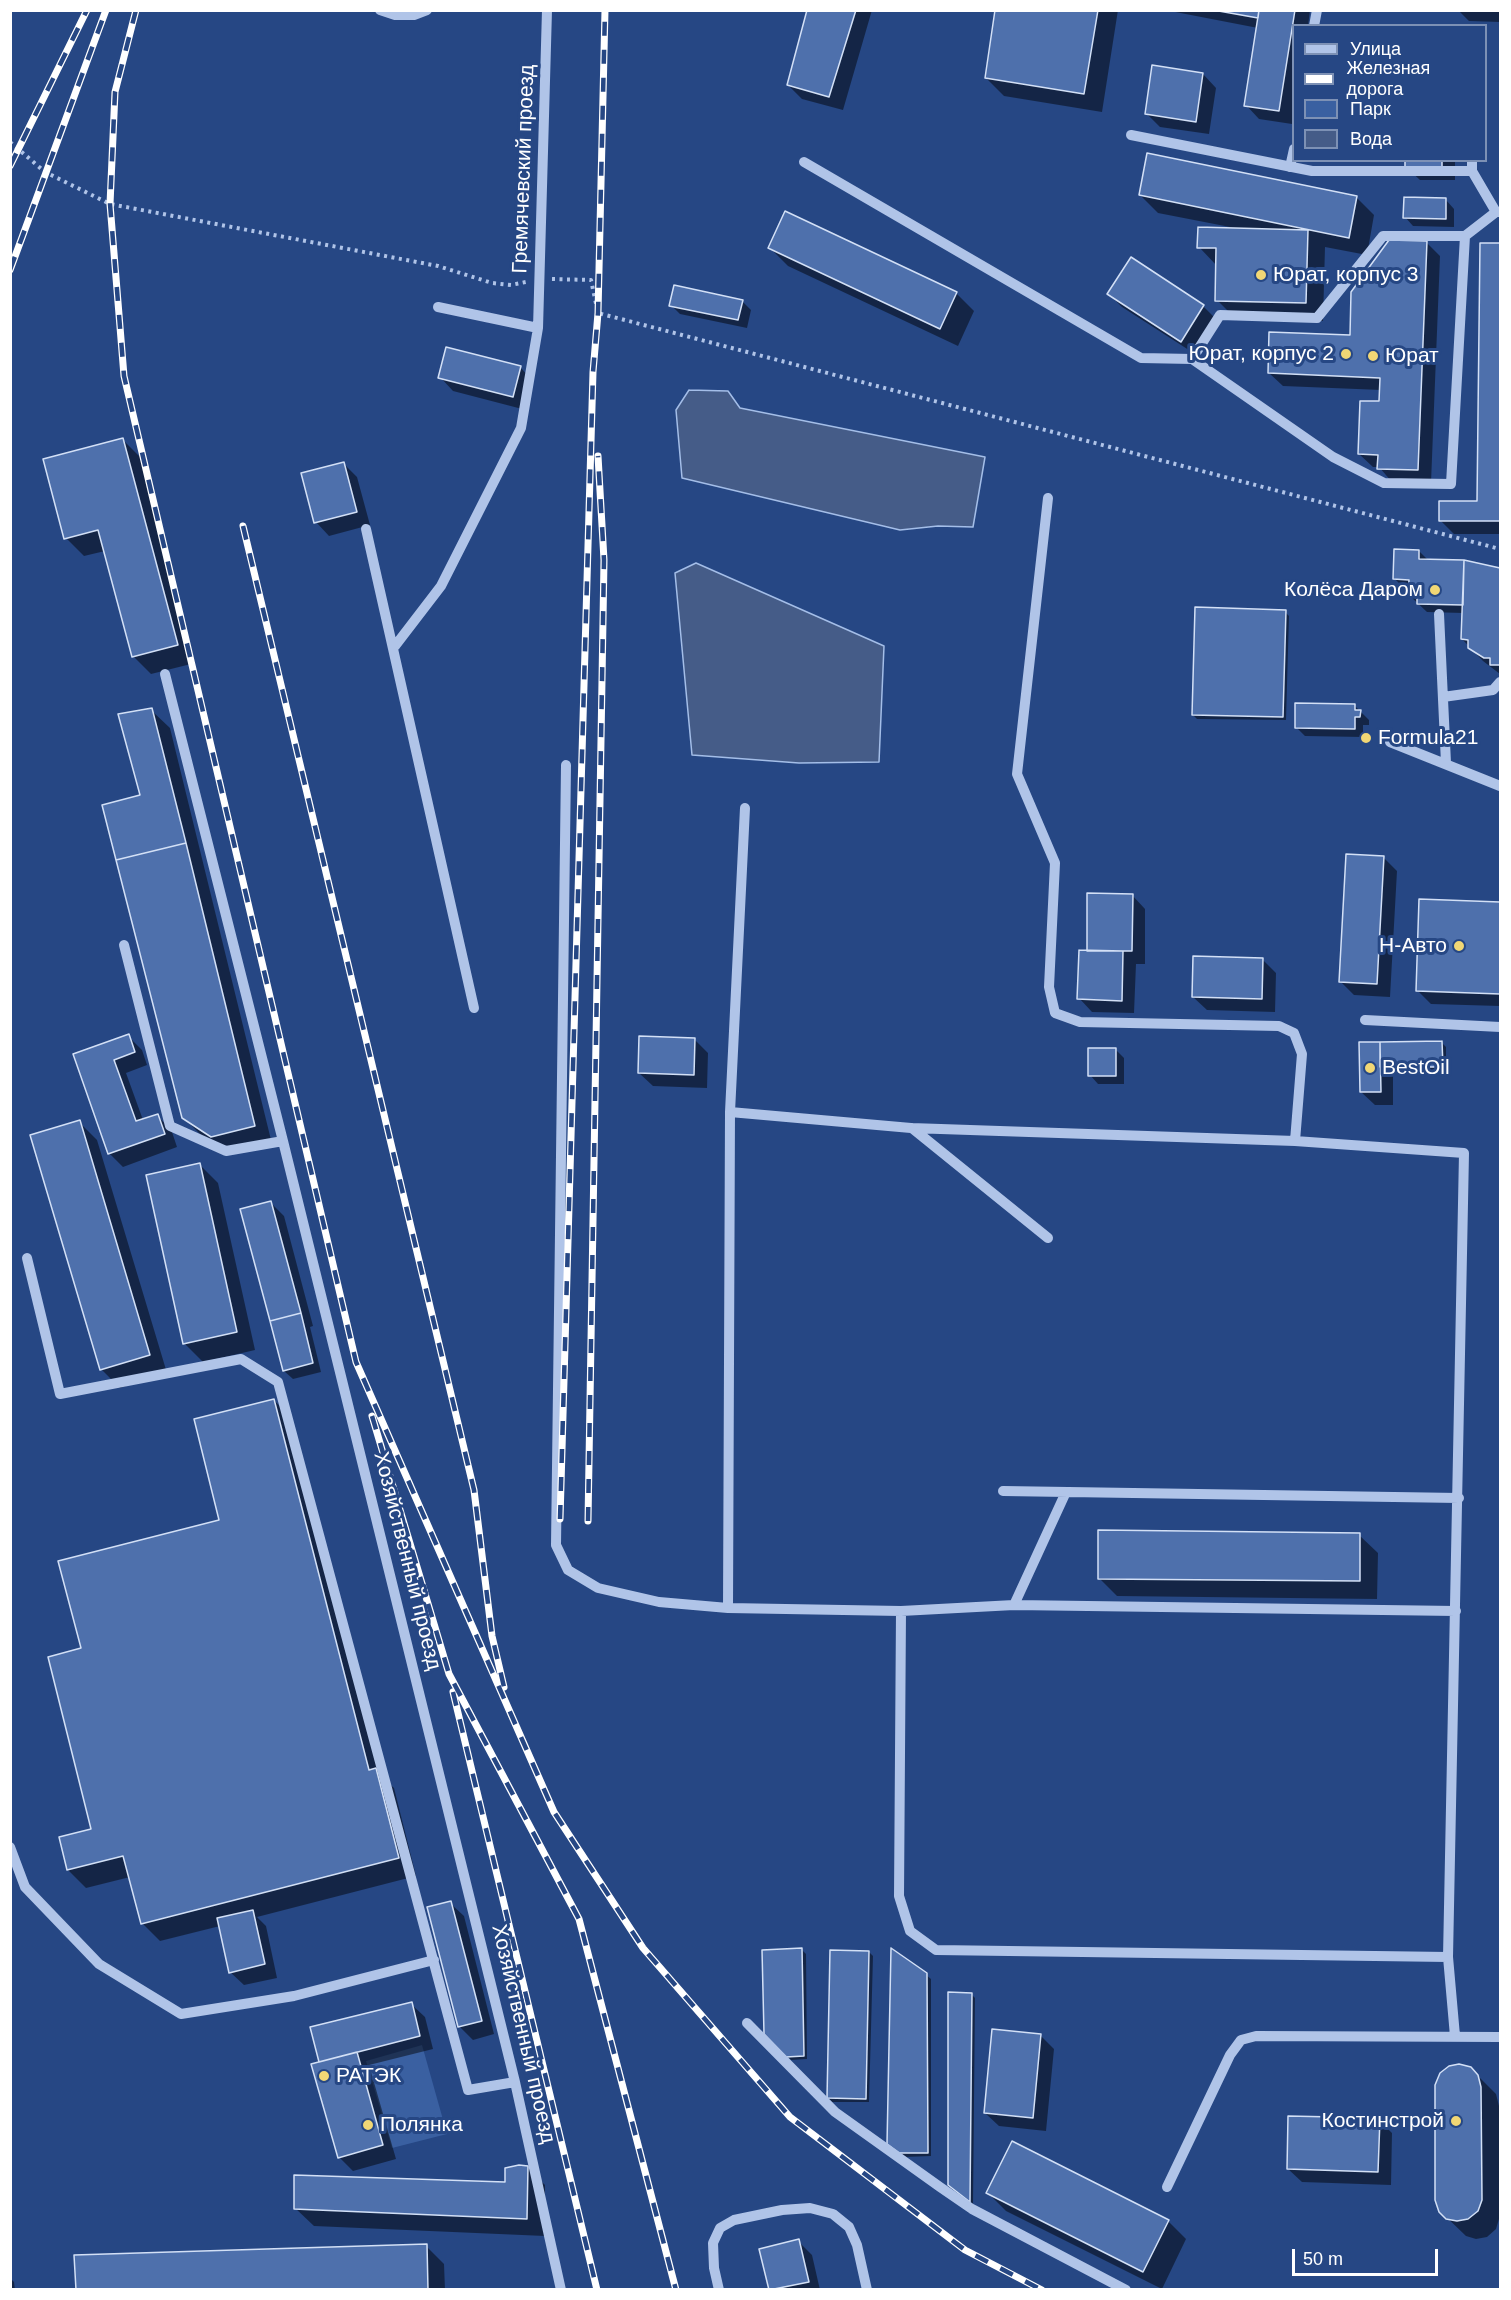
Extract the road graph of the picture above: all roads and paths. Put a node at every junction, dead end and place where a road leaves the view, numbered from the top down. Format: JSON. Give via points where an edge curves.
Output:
{"nodes":[{"id":1,"x":380,"y":10,"type":"edge"},
{"id":2,"x":427,"y":10,"type":"edge"},
{"id":3,"x":547,"y":10,"type":"edge"},
{"id":4,"x":1131,"y":135,"type":"dead end"},
{"id":5,"x":10,"y":142,"type":"edge"},
{"id":6,"x":1292,"y":155,"type":"edge"},
{"id":7,"x":804,"y":162,"type":"dead end"},
{"id":8,"x":1472,"y":166,"type":"edge"},
{"id":9,"x":1290,"y":167,"type":"junction"},
{"id":10,"x":1498,"y":212,"type":"edge"},
{"id":11,"x":1465,"y":236,"type":"junction"},
{"id":12,"x":540,"y":280,"type":"junction"},
{"id":13,"x":438,"y":307,"type":"dead end"},
{"id":14,"x":538,"y":328,"type":"junction"},
{"id":15,"x":1192,"y":359,"type":"junction"},
{"id":16,"x":1048,"y":498,"type":"dead end"},
{"id":17,"x":366,"y":529,"type":"dead end"},
{"id":18,"x":1500,"y":549,"type":"edge"},
{"id":19,"x":1439,"y":614,"type":"dead end"},
{"id":20,"x":395,"y":646,"type":"junction"},
{"id":21,"x":165,"y":674,"type":"dead end"},
{"id":22,"x":1500,"y":682,"type":"edge"},
{"id":23,"x":1443,"y":697,"type":"junction"},
{"id":24,"x":1390,"y":742,"type":"dead end"},
{"id":25,"x":1446,"y":763,"type":"junction"},
{"id":26,"x":566,"y":765,"type":"dead end"},
{"id":27,"x":1500,"y":786,"type":"edge"},
{"id":28,"x":745,"y":808,"type":"dead end"},
{"id":29,"x":124,"y":945,"type":"dead end"},
{"id":30,"x":474,"y":1008,"type":"dead end"},
{"id":31,"x":1365,"y":1020,"type":"dead end"},
{"id":32,"x":1500,"y":1027,"type":"edge"},
{"id":33,"x":730,"y":1112,"type":"junction"},
{"id":34,"x":911,"y":1128,"type":"junction"},
{"id":35,"x":283,"y":1141,"type":"junction"},
{"id":36,"x":1295,"y":1141,"type":"junction"},
{"id":37,"x":1048,"y":1238,"type":"dead end"},
{"id":38,"x":27,"y":1258,"type":"dead end"},
{"id":39,"x":1003,"y":1491,"type":"dead end"},
{"id":40,"x":1066,"y":1492,"type":"junction"},
{"id":41,"x":1459,"y":1498,"type":"junction"},
{"id":42,"x":1014,"y":1605,"type":"junction"},
{"id":43,"x":728,"y":1608,"type":"junction"},
{"id":44,"x":901,"y":1611,"type":"junction"},
{"id":45,"x":1456,"y":1611,"type":"junction"},
{"id":46,"x":10,"y":1847,"type":"edge"},
{"id":47,"x":1448,"y":1957,"type":"junction"},
{"id":48,"x":434,"y":1960,"type":"junction"},
{"id":49,"x":747,"y":2023,"type":"dead end"},
{"id":50,"x":1455,"y":2036,"type":"junction"},
{"id":51,"x":1500,"y":2037,"type":"edge"},
{"id":52,"x":516,"y":2082,"type":"junction"},
{"id":53,"x":1167,"y":2187,"type":"dead end"},
{"id":54,"x":561,"y":2289,"type":"edge"},
{"id":55,"x":719,"y":2289,"type":"edge"},
{"id":56,"x":867,"y":2289,"type":"edge"},
{"id":57,"x":1126,"y":2289,"type":"edge"}],
"edges":[{"from":1,"to":2,"type":"street","via":[[414,15]]},
{"from":3,"to":12,"type":"street","name":"Гремячевский проезд"},
{"from":4,"to":9,"type":"street"},
{"from":5,"to":12,"type":"path","via":[[45,172],[110,204],[438,266],[492,283],[511,285]]},
{"from":6,"to":9,"type":"street"},
{"from":7,"to":15,"type":"street","via":[[1141,358]]},
{"from":8,"to":9,"type":"street","via":[[1312,171]]},
{"from":8,"to":10,"type":"street"},
{"from":10,"to":11,"type":"street"},
{"from":11,"to":15,"type":"street","via":[[1383,236],[1317,318],[1220,315]]},
{"from":11,"to":15,"type":"street","via":[[1451,484],[1384,483],[1332,457]]},
{"from":12,"to":14,"type":"street","name":"Гремячевский проезд"},
{"from":12,"to":18,"type":"path","via":[[591,280],[598,313]]},
{"from":13,"to":14,"type":"street"},
{"from":14,"to":20,"type":"street","name":"Гремячевский проезд","via":[[521,428],[441,586]]},
{"from":16,"to":36,"type":"street","via":[[1017,774],[1055,863],[1049,987],[1055,1013],[1080,1022],[1280,1026],[1294,1033],[1302,1054]]},
{"from":17,"to":20,"type":"street"},
{"from":19,"to":23,"type":"street"},
{"from":20,"to":30,"type":"street"},
{"from":21,"to":35,"type":"street","name":"Хозяйственный проезд"},
{"from":22,"to":23,"type":"street","via":[[1493,690]]},
{"from":23,"to":25,"type":"street"},
{"from":24,"to":25,"type":"street"},
{"from":25,"to":27,"type":"street"},
{"from":26,"to":43,"type":"street","via":[[556,1545],[568,1570],[598,1588],[658,1602]]},
{"from":28,"to":33,"type":"street"},
{"from":29,"to":35,"type":"street","via":[[171,1126],[226,1151]]},
{"from":31,"to":32,"type":"street"},
{"from":33,"to":34,"type":"street"},
{"from":33,"to":43,"type":"street"},
{"from":34,"to":36,"type":"street"},
{"from":34,"to":37,"type":"street"},
{"from":35,"to":52,"type":"street","name":"Хозяйственный проезд"},
{"from":36,"to":41,"type":"street","via":[[1464,1153]]},
{"from":38,"to":48,"type":"street","via":[[60,1395],[241,1359],[278,1382]]},
{"from":39,"to":40,"type":"street"},
{"from":40,"to":41,"type":"street"},
{"from":40,"to":42,"type":"street"},
{"from":41,"to":45,"type":"street"},
{"from":42,"to":44,"type":"street"},
{"from":42,"to":45,"type":"street"},
{"from":43,"to":44,"type":"street"},
{"from":44,"to":47,"type":"street","via":[[900,1896],[910,1931],[936,1950]]},
{"from":45,"to":47,"type":"street"},
{"from":46,"to":48,"type":"street","via":[[25,1887],[99,1964],[181,2014],[294,1996]]},
{"from":47,"to":50,"type":"street"},
{"from":48,"to":52,"type":"street","via":[[468,2090]]},
{"from":49,"to":57,"type":"street","via":[[835,2112],[940,2187],[972,2209]]},
{"from":50,"to":51,"type":"street"},
{"from":50,"to":53,"type":"street","via":[[1256,2036],[1241,2040],[1230,2055]]},
{"from":52,"to":54,"type":"street","name":"Хозяйственный проезд"},
{"from":55,"to":56,"type":"street","via":[[713,2243],[720,2228],[734,2220],[810,2208],[833,2214],[849,2227]]}]}
